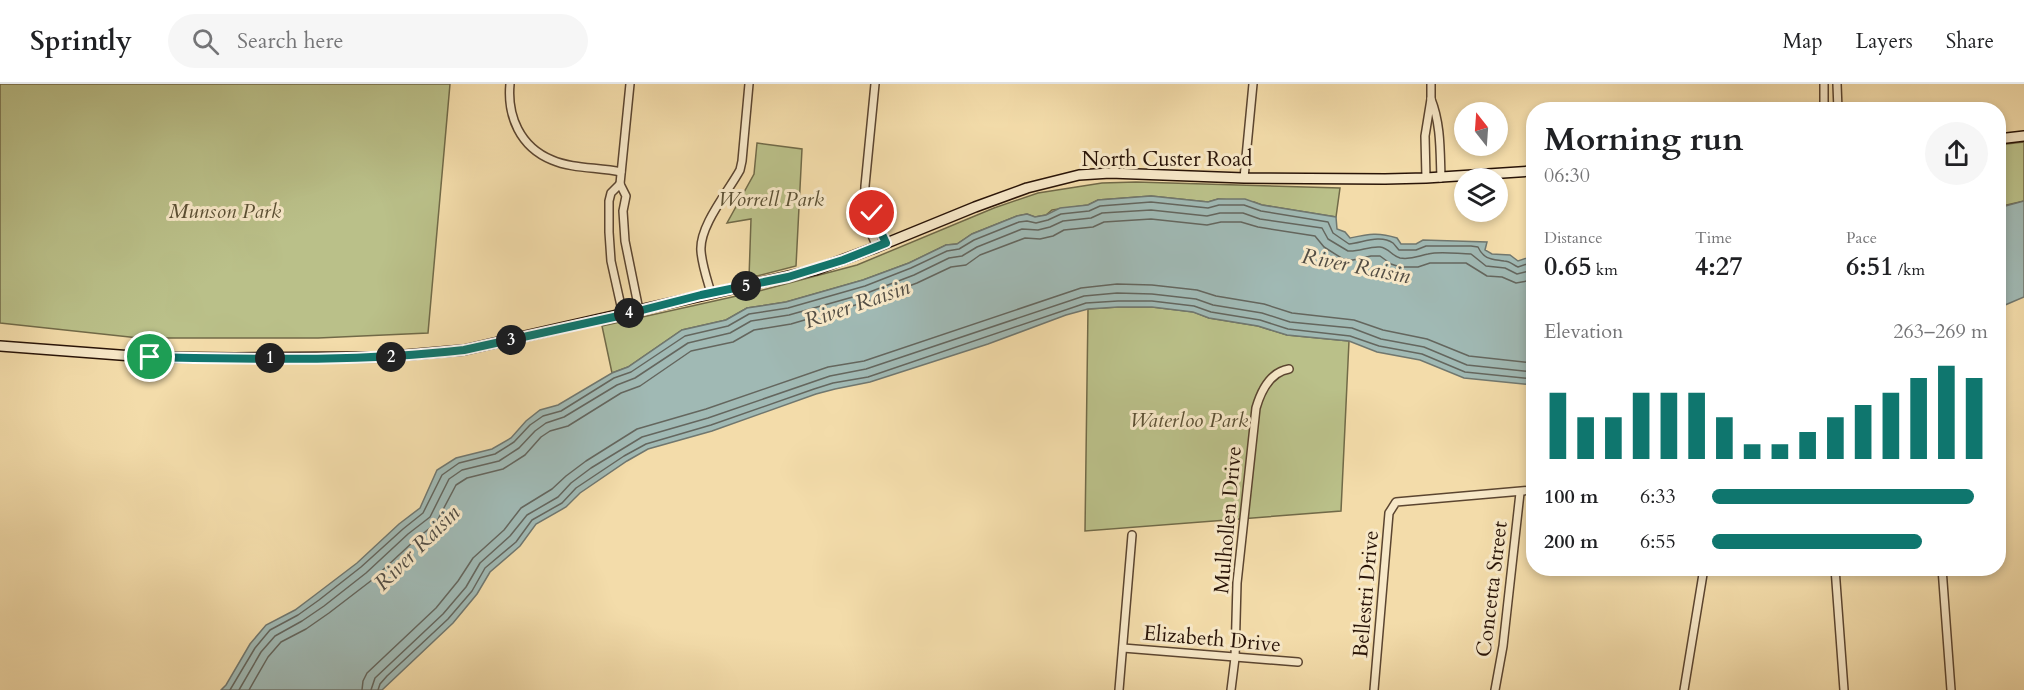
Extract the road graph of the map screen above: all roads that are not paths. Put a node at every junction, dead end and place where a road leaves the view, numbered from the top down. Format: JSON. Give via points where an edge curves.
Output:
{"nodes":[{"id":1,"x":510,"y":84,"type":"edge"},
{"id":2,"x":630,"y":84,"type":"edge"},
{"id":3,"x":749,"y":84,"type":"edge"},
{"id":4,"x":875,"y":84,"type":"edge"},
{"id":5,"x":1253,"y":84,"type":"edge"},
{"id":6,"x":1431,"y":84,"type":"edge"},
{"id":7,"x":1824,"y":84,"type":"edge"},
{"id":8,"x":1837,"y":84,"type":"edge"},
{"id":9,"x":1431,"y":99,"type":"junction"},
{"id":10,"x":1824,"y":102,"type":"edge"},
{"id":11,"x":1838,"y":102,"type":"edge"},
{"id":12,"x":2024,"y":136,"type":"edge"},
{"id":13,"x":2006,"y":138,"type":"edge"},
{"id":14,"x":621,"y":172,"type":"junction"},
{"id":15,"x":1526,"y":172,"type":"edge"},
{"id":16,"x":1244,"y":178,"type":"junction"},
{"id":17,"x":1426,"y":178,"type":"junction"},
{"id":18,"x":1441,"y":178,"type":"junction"},
{"id":19,"x":620,"y":184,"type":"junction"},
{"id":20,"x":881,"y":245,"type":"junction"},
{"id":21,"x":711,"y":293,"type":"junction"},
{"id":22,"x":639,"y":310,"type":"junction"},
{"id":23,"x":623,"y":315,"type":"junction"},
{"id":24,"x":0,"y":346,"type":"edge"},
{"id":25,"x":1289,"y":369,"type":"dead end"},
{"id":26,"x":1526,"y":492,"type":"edge"},
{"id":27,"x":1521,"y":493,"type":"junction"},
{"id":28,"x":1132,"y":535,"type":"dead end"},
{"id":29,"x":1703,"y":576,"type":"edge"},
{"id":30,"x":1836,"y":576,"type":"edge"},
{"id":31,"x":1943,"y":576,"type":"edge"},
{"id":32,"x":1123,"y":648,"type":"junction"},
{"id":33,"x":1235,"y":658,"type":"junction"},
{"id":34,"x":1298,"y":662,"type":"dead end"},
{"id":35,"x":1119,"y":690,"type":"edge"},
{"id":36,"x":1231,"y":690,"type":"edge"},
{"id":37,"x":1374,"y":690,"type":"edge"},
{"id":38,"x":1495,"y":690,"type":"edge"},
{"id":39,"x":1684,"y":690,"type":"edge"},
{"id":40,"x":1844,"y":690,"type":"edge"},
{"id":41,"x":1951,"y":690,"type":"edge"}],
"edges":[{"from":1,"to":14,"type":"street","via":[[513,121],[536,150],[550,160]]},
{"from":2,"to":14,"type":"street"},
{"from":3,"to":21,"type":"street","via":[[740,170],[701,243]]},
{"from":4,"to":20,"type":"street","via":[[864,186],[865,207],[872,213]]},
{"from":5,"to":16,"type":"street"},
{"from":6,"to":9,"type":"street"},
{"from":7,"to":10,"type":"street"},
{"from":8,"to":11,"type":"street"},
{"from":9,"to":17,"type":"street","via":[[1425,136]]},
{"from":9,"to":18,"type":"street","via":[[1440,135]]},
{"from":12,"to":13,"type":"street"},
{"from":14,"to":19,"type":"street"},
{"from":15,"to":18,"type":"street","name":"North Custer Road"},
{"from":16,"to":17,"type":"street","name":"North Custer Road"},
{"from":16,"to":20,"type":"street","name":"North Custer Road","via":[[1110,172],[1079,175],[1017,192]]},
{"from":17,"to":18,"type":"street","name":"North Custer Road"},
{"from":19,"to":22,"type":"street","via":[[626,196],[625,241]]},
{"from":19,"to":23,"type":"street","via":[[609,201],[609,232]]},
{"from":20,"to":21,"type":"street","name":"North Custer Road","via":[[815,270]]},
{"from":21,"to":22,"type":"street","name":"North Custer Road"},
{"from":22,"to":23,"type":"street","name":"North Custer Road"},
{"from":23,"to":24,"type":"street","name":"North Custer Road","via":[[464,350],[382,357],[146,357]]},
{"from":25,"to":33,"type":"street","name":"Mulhollen Drive","via":[[1276,373],[1265,386],[1256,408],[1237,583]]},
{"from":26,"to":27,"type":"street"},
{"from":27,"to":37,"type":"street","name":"Bellestri Drive","via":[[1396,502],[1389,513]]},
{"from":27,"to":38,"type":"street","name":"Concetta Street"},
{"from":28,"to":32,"type":"street"},
{"from":29,"to":39,"type":"street"},
{"from":30,"to":40,"type":"street"},
{"from":31,"to":41,"type":"street"},
{"from":32,"to":33,"type":"street","name":"Elizabeth Drive"},
{"from":32,"to":35,"type":"street"},
{"from":33,"to":34,"type":"street","name":"Elizabeth Drive"},
{"from":33,"to":36,"type":"street","name":"Mulhollen Drive"}]}
